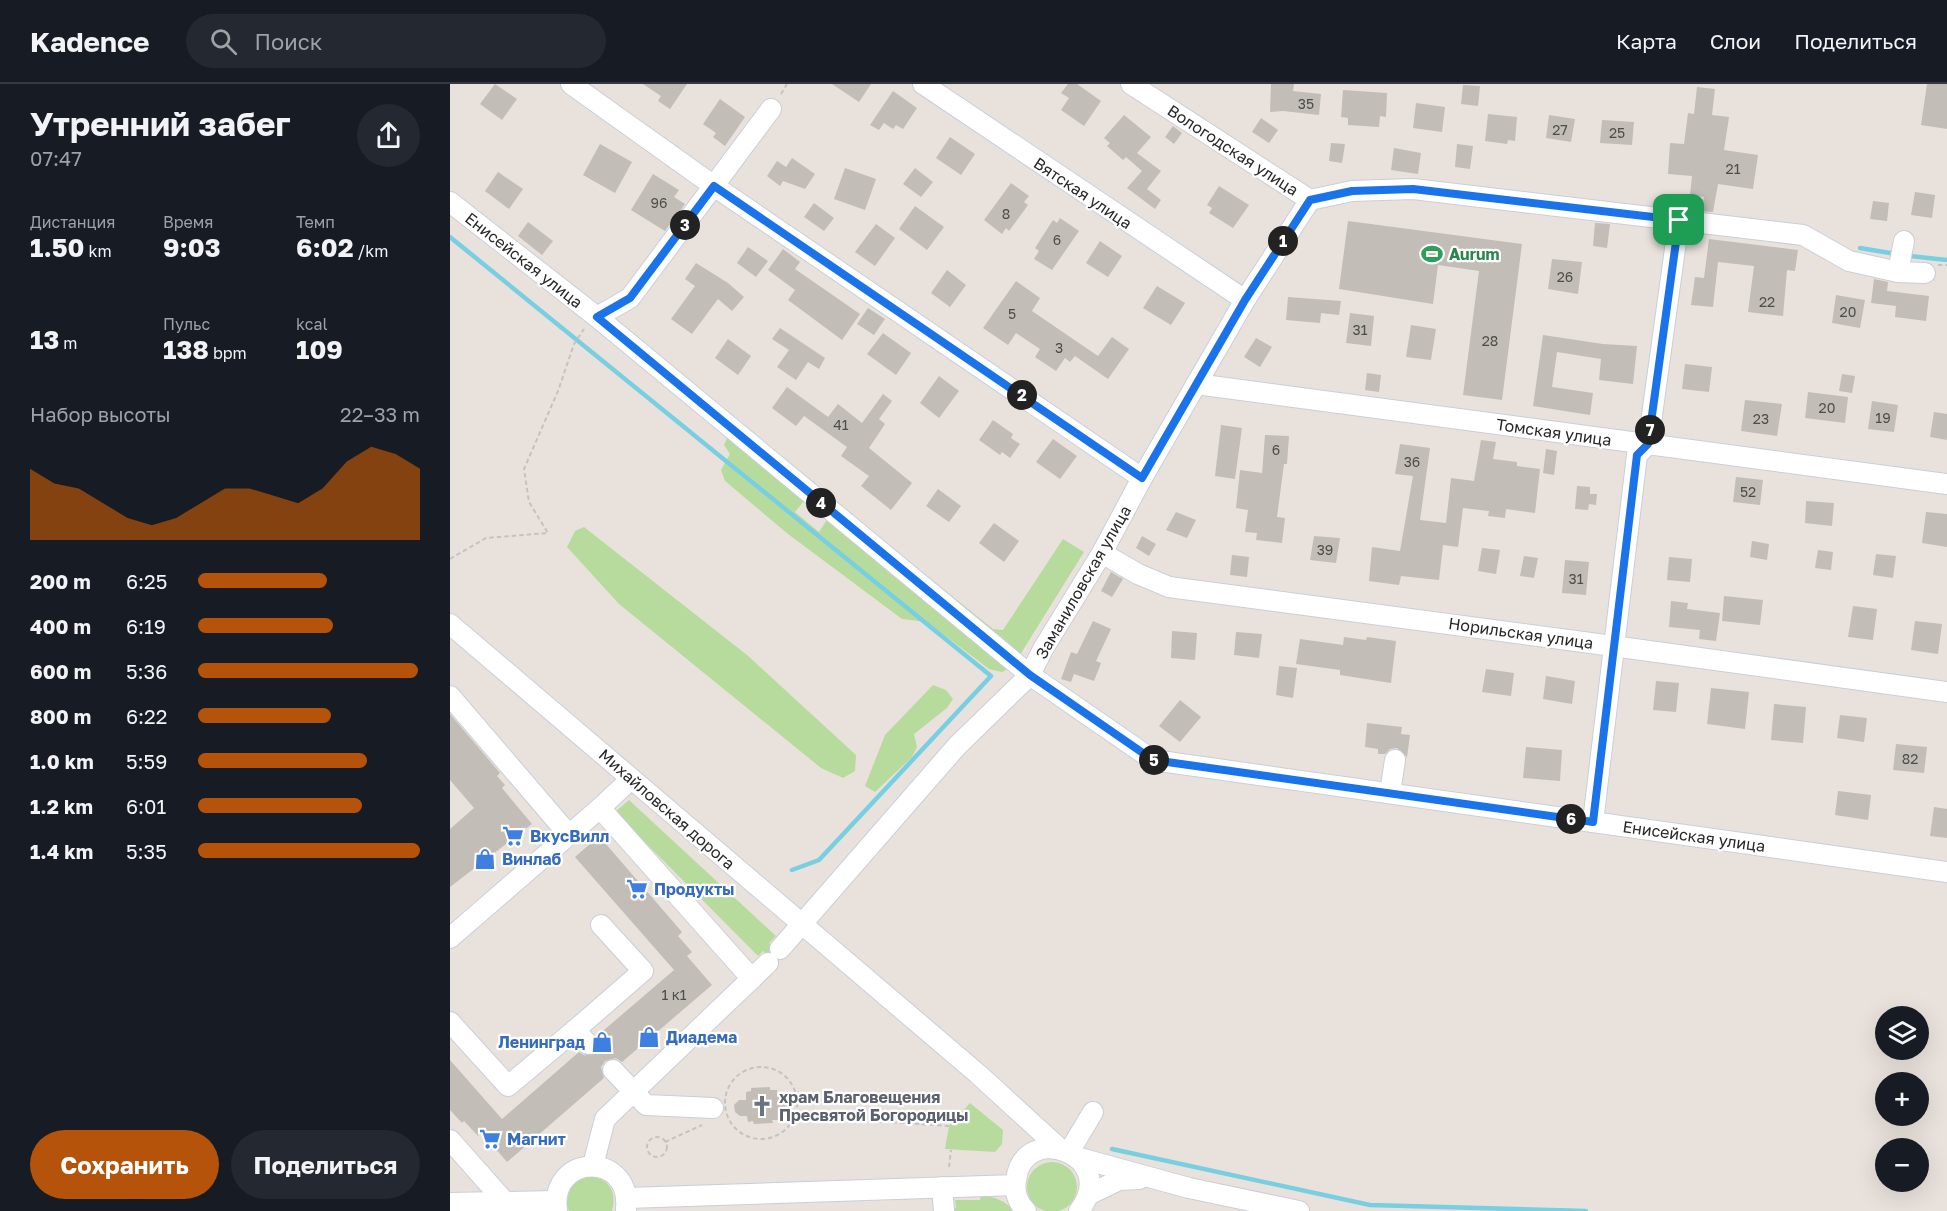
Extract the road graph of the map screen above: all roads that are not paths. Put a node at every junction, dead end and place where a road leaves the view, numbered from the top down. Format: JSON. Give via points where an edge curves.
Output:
{"nodes":[{"id":1,"x":571,"y":84,"type":"edge"},
{"id":2,"x":923,"y":84,"type":"edge"},
{"id":3,"x":1132,"y":84,"type":"edge"},
{"id":4,"x":771,"y":110,"type":"dead end"},
{"id":5,"x":714,"y":186,"type":"junction"},
{"id":6,"x":1310,"y":200,"type":"junction"},
{"id":7,"x":450,"y":202,"type":"edge"},
{"id":8,"x":1679,"y":220,"type":"junction"},
{"id":9,"x":1904,"y":241,"type":"dead end"},
{"id":10,"x":1898,"y":272,"type":"junction"},
{"id":11,"x":1925,"y":273,"type":"dead end"},
{"id":12,"x":1245,"y":300,"type":"junction"},
{"id":13,"x":597,"y":317,"type":"junction"},
{"id":14,"x":1196,"y":384,"type":"junction"},
{"id":15,"x":1648,"y":444,"type":"junction"},
{"id":16,"x":1142,"y":478,"type":"junction"},
{"id":17,"x":1947,"y":484,"type":"edge"},
{"id":18,"x":1102,"y":553,"type":"junction"},
{"id":19,"x":450,"y":624,"type":"edge"},
{"id":20,"x":1613,"y":646,"type":"junction"},
{"id":21,"x":1030,"y":675,"type":"junction"},
{"id":22,"x":1947,"y":692,"type":"edge"},
{"id":23,"x":450,"y":696,"type":"edge"},
{"id":24,"x":1395,"y":760,"type":"dead end"},
{"id":25,"x":631,"y":779,"type":"junction"},
{"id":26,"x":1390,"y":793,"type":"junction"},
{"id":27,"x":600,"y":808,"type":"junction"},
{"id":28,"x":1593,"y":822,"type":"junction"},
{"id":29,"x":569,"y":835,"type":"junction"},
{"id":30,"x":1947,"y":872,"type":"edge"},
{"id":31,"x":601,"y":925,"type":"dead end"},
{"id":32,"x":802,"y":925,"type":"junction"},
{"id":33,"x":450,"y":938,"type":"edge"},
{"id":34,"x":752,"y":979,"type":"junction"},
{"id":35,"x":450,"y":1022,"type":"edge"},
{"id":36,"x":613,"y":1070,"type":"tunnel mouth"},
{"id":37,"x":633,"y":1092,"type":"junction"},
{"id":38,"x":1020,"y":1112,"type":"junction"},
{"id":39,"x":1094,"y":1112,"type":"dead end"},
{"id":40,"x":710,"y":1116,"type":"road end"},
{"id":41,"x":450,"y":1140,"type":"edge"},
{"id":42,"x":1068,"y":1152,"type":"junction"},
{"id":43,"x":1024,"y":1161,"type":"junction"},
{"id":44,"x":592,"y":1166,"type":"junction"},
{"id":45,"x":1149,"y":1179,"type":"junction"},
{"id":46,"x":1015,"y":1185,"type":"junction"},
{"id":47,"x":942,"y":1187,"type":"junction"},
{"id":48,"x":505,"y":1202,"type":"junction"},
{"id":49,"x":450,"y":1203,"type":"edge"},
{"id":50,"x":1083,"y":1203,"type":"edge"},
{"id":51,"x":626,"y":1204,"type":"edge"},
{"id":52,"x":556,"y":1206,"type":"edge"},
{"id":53,"x":944,"y":1211,"type":"edge"},
{"id":54,"x":1026,"y":1211,"type":"edge"},
{"id":55,"x":1299,"y":1211,"type":"edge"}],
"edges":[{"from":1,"to":5,"type":"street"},
{"from":2,"to":12,"type":"street","name":"Вятская улица"},
{"from":3,"to":6,"type":"street","name":"Вологодская улица"},
{"from":4,"to":5,"type":"street"},
{"from":5,"to":13,"type":"street","via":[[630,298]]},
{"from":5,"to":16,"type":"street"},
{"from":6,"to":8,"type":"street","name":"Вологодская улица","via":[[1352,191],[1413,189]]},
{"from":6,"to":12,"type":"street","name":"Заманиловская улица"},
{"from":7,"to":13,"type":"street","name":"Енисейская улица"},
{"from":8,"to":10,"type":"street","name":"Вологодская улица","via":[[1803,235],[1849,261]]},
{"from":8,"to":15,"type":"street"},
{"from":9,"to":10,"type":"street"},
{"from":10,"to":11,"type":"street"},
{"from":12,"to":14,"type":"street","name":"Заманиловская улица"},
{"from":13,"to":21,"type":"street","name":"Енисейская улица"},
{"from":14,"to":15,"type":"street","name":"Томская улица"},
{"from":14,"to":16,"type":"street","name":"Заманиловская улица"},
{"from":15,"to":17,"type":"street","name":"Томская улица"},
{"from":15,"to":20,"type":"street","via":[[1637,455]]},
{"from":16,"to":18,"type":"street","name":"Заманиловская улица"},
{"from":18,"to":20,"type":"street","name":"Норильская улица","via":[[1169,587]]},
{"from":18,"to":21,"type":"street","name":"Заманиловская улица"},
{"from":19,"to":25,"type":"street","name":"Михайловская дорога"},
{"from":20,"to":22,"type":"street","name":"Норильская улица"},
{"from":20,"to":28,"type":"street"},
{"from":21,"to":26,"type":"street","name":"Енисейская улица","via":[[1153,760]]},
{"from":21,"to":32,"type":"street","name":"Заманиловская улица","via":[[957,746]]},
{"from":23,"to":29,"type":"street"},
{"from":24,"to":26,"type":"street"},
{"from":25,"to":27,"type":"street"},
{"from":25,"to":32,"type":"street","name":"Михайловская дорога"},
{"from":26,"to":28,"type":"street","name":"Енисейская улица"},
{"from":27,"to":29,"type":"street"},
{"from":27,"to":34,"type":"street"},
{"from":28,"to":30,"type":"street","name":"Енисейская улица"},
{"from":29,"to":33,"type":"street"},
{"from":31,"to":35,"type":"street","via":[[643,971],[581,1037],[507,1086]]},
{"from":32,"to":34,"type":"street","name":"Заманиловская улица"},
{"from":32,"to":38,"type":"street","name":"Михайловская дорога"},
{"from":34,"to":37,"type":"street","name":"Заманиловская улица"},
{"from":36,"to":37,"type":"street"},
{"from":37,"to":40,"type":"street","via":[[646,1105]]},
{"from":37,"to":44,"type":"street","name":"Заманиловская улица","via":[[605,1119]]},
{"from":38,"to":42,"type":"street","name":"Михайловская дорога"},
{"from":38,"to":43,"type":"street","via":[[1029,1135]]},
{"from":39,"to":42,"type":"street"},
{"from":41,"to":48,"type":"street"},
{"from":42,"to":43,"type":"street","via":[[1052,1148],[1037,1151]]},
{"from":42,"to":45,"type":"street","name":"Михайловская дорога"},
{"from":42,"to":50,"type":"street","via":[[1088,1174]]},
{"from":43,"to":46,"type":"street"},
{"from":44,"to":51,"type":"street","via":[[606,1168],[617,1176],[624,1187]]},
{"from":44,"to":52,"type":"street","via":[[567,1176],[558,1187]]},
{"from":45,"to":50,"type":"street","name":"Михайловская дорога","via":[[1119,1180]]},
{"from":45,"to":55,"type":"street","name":"Михайловская дорога"},
{"from":46,"to":47,"type":"street"},
{"from":46,"to":54,"type":"street","via":[[1018,1201]]},
{"from":47,"to":51,"type":"street"},
{"from":47,"to":53,"type":"street"},
{"from":48,"to":49,"type":"street"},
{"from":48,"to":52,"type":"street"}]}
